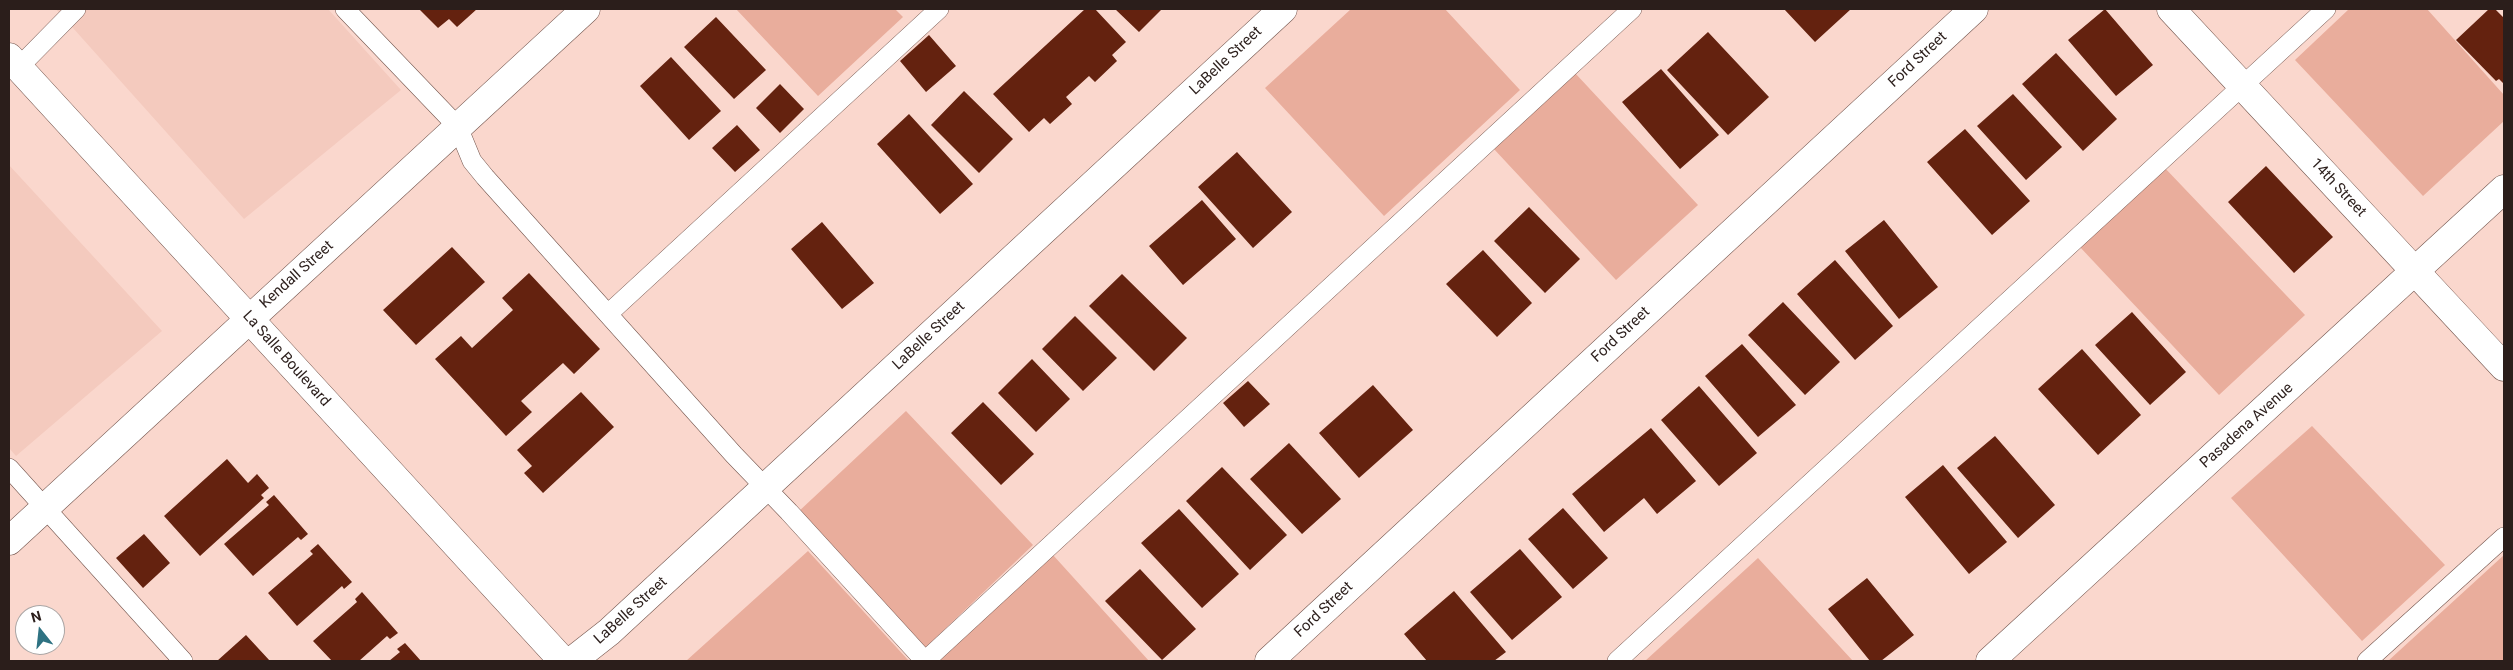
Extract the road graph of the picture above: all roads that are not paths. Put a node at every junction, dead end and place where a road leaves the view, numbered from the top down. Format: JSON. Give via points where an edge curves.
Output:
{"nodes":[{"id":1,"x":76,"y":9,"type":"edge"},
{"id":2,"x":345,"y":9,"type":"edge"},
{"id":3,"x":586,"y":9,"type":"edge"},
{"id":4,"x":939,"y":9,"type":"edge"},
{"id":5,"x":1283,"y":9,"type":"edge"},
{"id":6,"x":1632,"y":9,"type":"edge"},
{"id":7,"x":1974,"y":9,"type":"edge"},
{"id":8,"x":2171,"y":9,"type":"edge"},
{"id":9,"x":2326,"y":9,"type":"edge"},
{"id":10,"x":14,"y":63,"type":"edge"},
{"id":11,"x":2242,"y":86,"type":"junction"},
{"id":12,"x":458,"y":127,"type":"junction"},
{"id":13,"x":2504,"y":189,"type":"edge"},
{"id":14,"x":2416,"y":271,"type":"junction"},
{"id":15,"x":608,"y":314,"type":"junction"},
{"id":16,"x":249,"y":319,"type":"junction"},
{"id":17,"x":2504,"y":367,"type":"edge"},
{"id":18,"x":9,"y":468,"type":"edge"},
{"id":19,"x":764,"y":488,"type":"junction"},
{"id":20,"x":45,"y":508,"type":"junction"},
{"id":21,"x":2504,"y":537,"type":"edge"},
{"id":22,"x":9,"y":541,"type":"edge"},
{"id":23,"x":183,"y":661,"type":"edge"},
{"id":24,"x":563,"y":661,"type":"edge"},
{"id":25,"x":572,"y":661,"type":"edge"},
{"id":26,"x":925,"y":661,"type":"edge"},
{"id":27,"x":1269,"y":661,"type":"edge"},
{"id":28,"x":1617,"y":661,"type":"edge"},
{"id":29,"x":1990,"y":661,"type":"edge"},
{"id":30,"x":2367,"y":661,"type":"edge"}],
"edges":[{"from":1,"to":10,"type":"lane"},
{"from":2,"to":12,"type":"lane"},
{"from":3,"to":12,"type":"street","name":"Kendall Street"},
{"from":4,"to":15,"type":"lane"},
{"from":5,"to":19,"type":"street","name":"LaBelle Street"},
{"from":6,"to":26,"type":"lane"},
{"from":7,"to":27,"type":"street","name":"Ford Street"},
{"from":8,"to":11,"type":"street","name":"14th Street"},
{"from":9,"to":11,"type":"lane"},
{"from":10,"to":16,"type":"street","name":"La Salle Boulevard"},
{"from":11,"to":14,"type":"street","name":"14th Street"},
{"from":11,"to":28,"type":"lane"},
{"from":12,"to":15,"type":"lane","via":[[472,161]]},
{"from":12,"to":16,"type":"street","name":"Kendall Street"},
{"from":13,"to":14,"type":"street","name":"Pasadena Avenue"},
{"from":14,"to":17,"type":"street","name":"14th Street"},
{"from":14,"to":29,"type":"street","name":"Pasadena Avenue"},
{"from":15,"to":19,"type":"lane"},
{"from":16,"to":20,"type":"street","name":"Kendall Street"},
{"from":16,"to":24,"type":"street","name":"La Salle Boulevard"},
{"from":18,"to":20,"type":"lane"},
{"from":19,"to":25,"type":"street","name":"LaBelle Street","via":[[609,632]]},
{"from":19,"to":26,"type":"lane"},
{"from":20,"to":22,"type":"street","name":"Kendall Street"},
{"from":20,"to":23,"type":"lane"},
{"from":21,"to":30,"type":"lane"}]}
